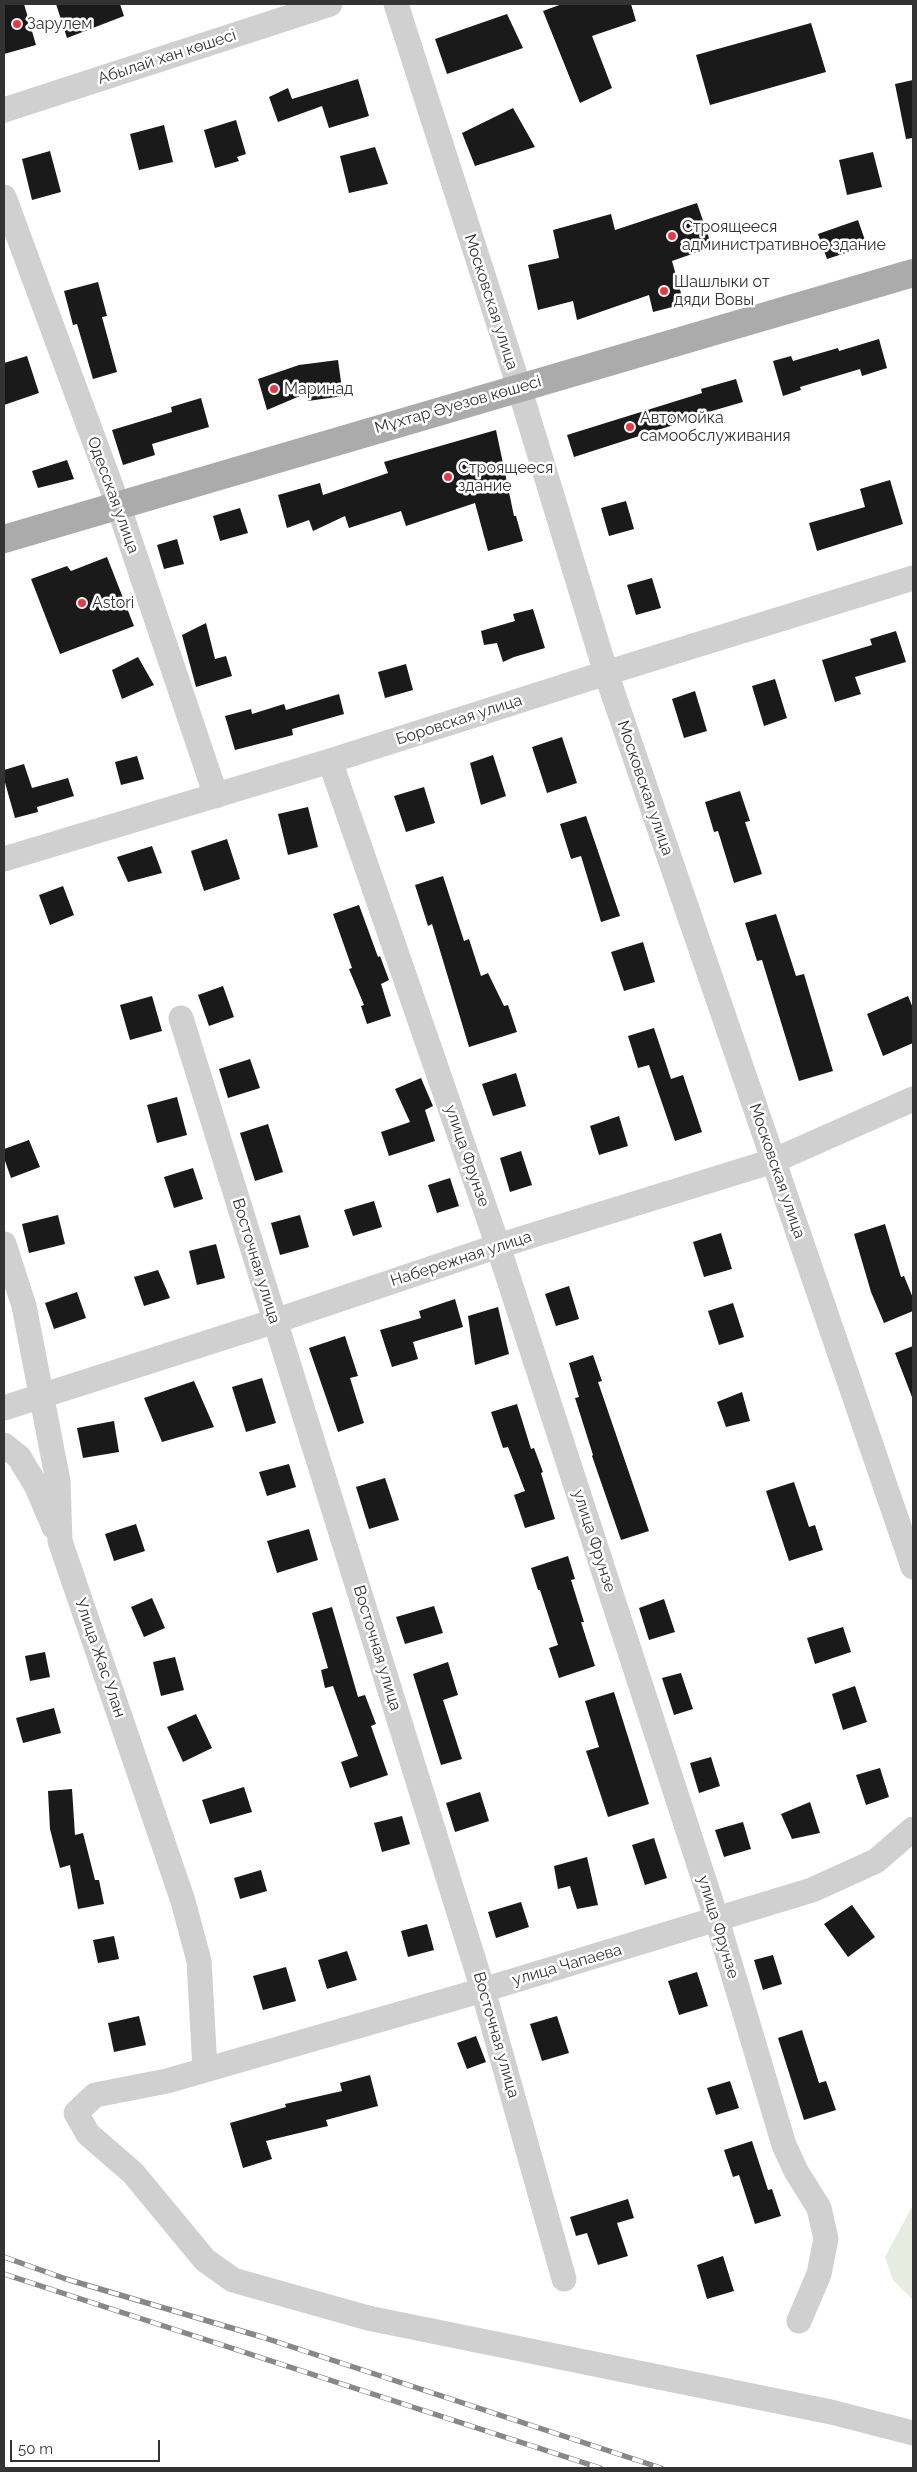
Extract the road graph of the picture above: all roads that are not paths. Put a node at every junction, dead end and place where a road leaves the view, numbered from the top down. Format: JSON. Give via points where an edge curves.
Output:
{"nodes":[{"id":1,"x":330,"y":4,"type":"edge"},
{"id":2,"x":396,"y":4,"type":"edge"},
{"id":3,"x":4,"y":110,"type":"edge"},
{"id":4,"x":4,"y":197,"type":"edge"},
{"id":5,"x":913,"y":273,"type":"edge"},
{"id":6,"x":518,"y":387,"type":"junction"},
{"id":7,"x":118,"y":505,"type":"junction"},
{"id":8,"x":4,"y":539,"type":"edge"},
{"id":9,"x":913,"y":578,"type":"edge"},
{"id":10,"x":606,"y":672,"type":"junction"},
{"id":11,"x":330,"y":761,"type":"junction"},
{"id":12,"x":216,"y":796,"type":"junction"},
{"id":13,"x":4,"y":860,"type":"edge"},
{"id":14,"x":181,"y":1018,"type":"dead end"},
{"id":15,"x":913,"y":1099,"type":"edge"},
{"id":16,"x":773,"y":1161,"type":"junction"},
{"id":17,"x":4,"y":1244,"type":"edge"},
{"id":18,"x":498,"y":1246,"type":"junction"},
{"id":19,"x":275,"y":1321,"type":"junction"},
{"id":20,"x":41,"y":1396,"type":"junction"},
{"id":21,"x":4,"y":1408,"type":"edge"},
{"id":22,"x":4,"y":1445,"type":"edge"},
{"id":23,"x":60,"y":1541,"type":"junction"},
{"id":24,"x":913,"y":1567,"type":"edge"},
{"id":25,"x":913,"y":1829,"type":"edge"},
{"id":26,"x":717,"y":1920,"type":"junction"},
{"id":27,"x":483,"y":1990,"type":"junction"},
{"id":28,"x":206,"y":2070,"type":"junction"},
{"id":29,"x":564,"y":2279,"type":"dead end"},
{"id":30,"x":799,"y":2321,"type":"dead end"},
{"id":31,"x":913,"y":2433,"type":"edge"}],
"edges":[{"from":1,"to":3,"type":"street","name":"Абылай хан көшесі"},
{"from":2,"to":6,"type":"street","name":"Московская улица"},
{"from":4,"to":7,"type":"street","name":"Одесская улица"},
{"from":5,"to":6,"type":"main road","name":"Мұхтар Әуезов көшесі"},
{"from":6,"to":7,"type":"main road","name":"Мұхтар Әуезов көшесі"},
{"from":6,"to":10,"type":"street","name":"Московская улица"},
{"from":7,"to":8,"type":"main road","name":"Мұхтар Әуезов көшесі"},
{"from":7,"to":12,"type":"street","name":"Одесская улица"},
{"from":9,"to":10,"type":"street","name":"Боровская улица"},
{"from":10,"to":11,"type":"street","name":"Боровская улица"},
{"from":10,"to":16,"type":"street","name":"Московская улица"},
{"from":11,"to":12,"type":"street","name":"Боровская улица"},
{"from":11,"to":18,"type":"street","name":"улица Фрунзе"},
{"from":12,"to":13,"type":"street","name":"Боровская улица"},
{"from":14,"to":19,"type":"street","name":"Восточная улица"},
{"from":15,"to":16,"type":"street","name":"Набережная улица"},
{"from":16,"to":18,"type":"street","name":"Набережная улица"},
{"from":16,"to":24,"type":"street","name":"Московская улица"},
{"from":17,"to":20,"type":"street","name":"Улица Жас Улан","via":[[24,1306]]},
{"from":18,"to":19,"type":"street","name":"Набережная улица"},
{"from":18,"to":26,"type":"street","name":"улица Фрунзе"},
{"from":19,"to":20,"type":"street","name":"Набережная улица"},
{"from":19,"to":27,"type":"street","name":"Восточная улица"},
{"from":20,"to":21,"type":"street","name":"Набережная улица"},
{"from":20,"to":23,"type":"street","name":"Улица Жас Улан","via":[[58,1481]]},
{"from":22,"to":23,"type":"street","via":[[19,1457],[37,1487]]},
{"from":23,"to":28,"type":"street","name":"Улица Жас Улан","via":[[185,1910],[199,1961]]},
{"from":25,"to":26,"type":"street","name":"улица Чапаева","via":[[876,1861],[812,1890]]},
{"from":26,"to":27,"type":"street","name":"улица Чапаева"},
{"from":26,"to":30,"type":"street","name":"улица Фрунзе","via":[[784,2145],[819,2208],[826,2240],[819,2274]]},
{"from":27,"to":28,"type":"street","name":"улица Чапаева"},
{"from":27,"to":29,"type":"street","name":"Восточная улица"},
{"from":28,"to":31,"type":"street","name":"улица Чапаева","via":[[95,2095],[76,2113],[88,2134],[132,2173],[205,2260],[233,2280],[368,2318],[831,2412]]}]}
